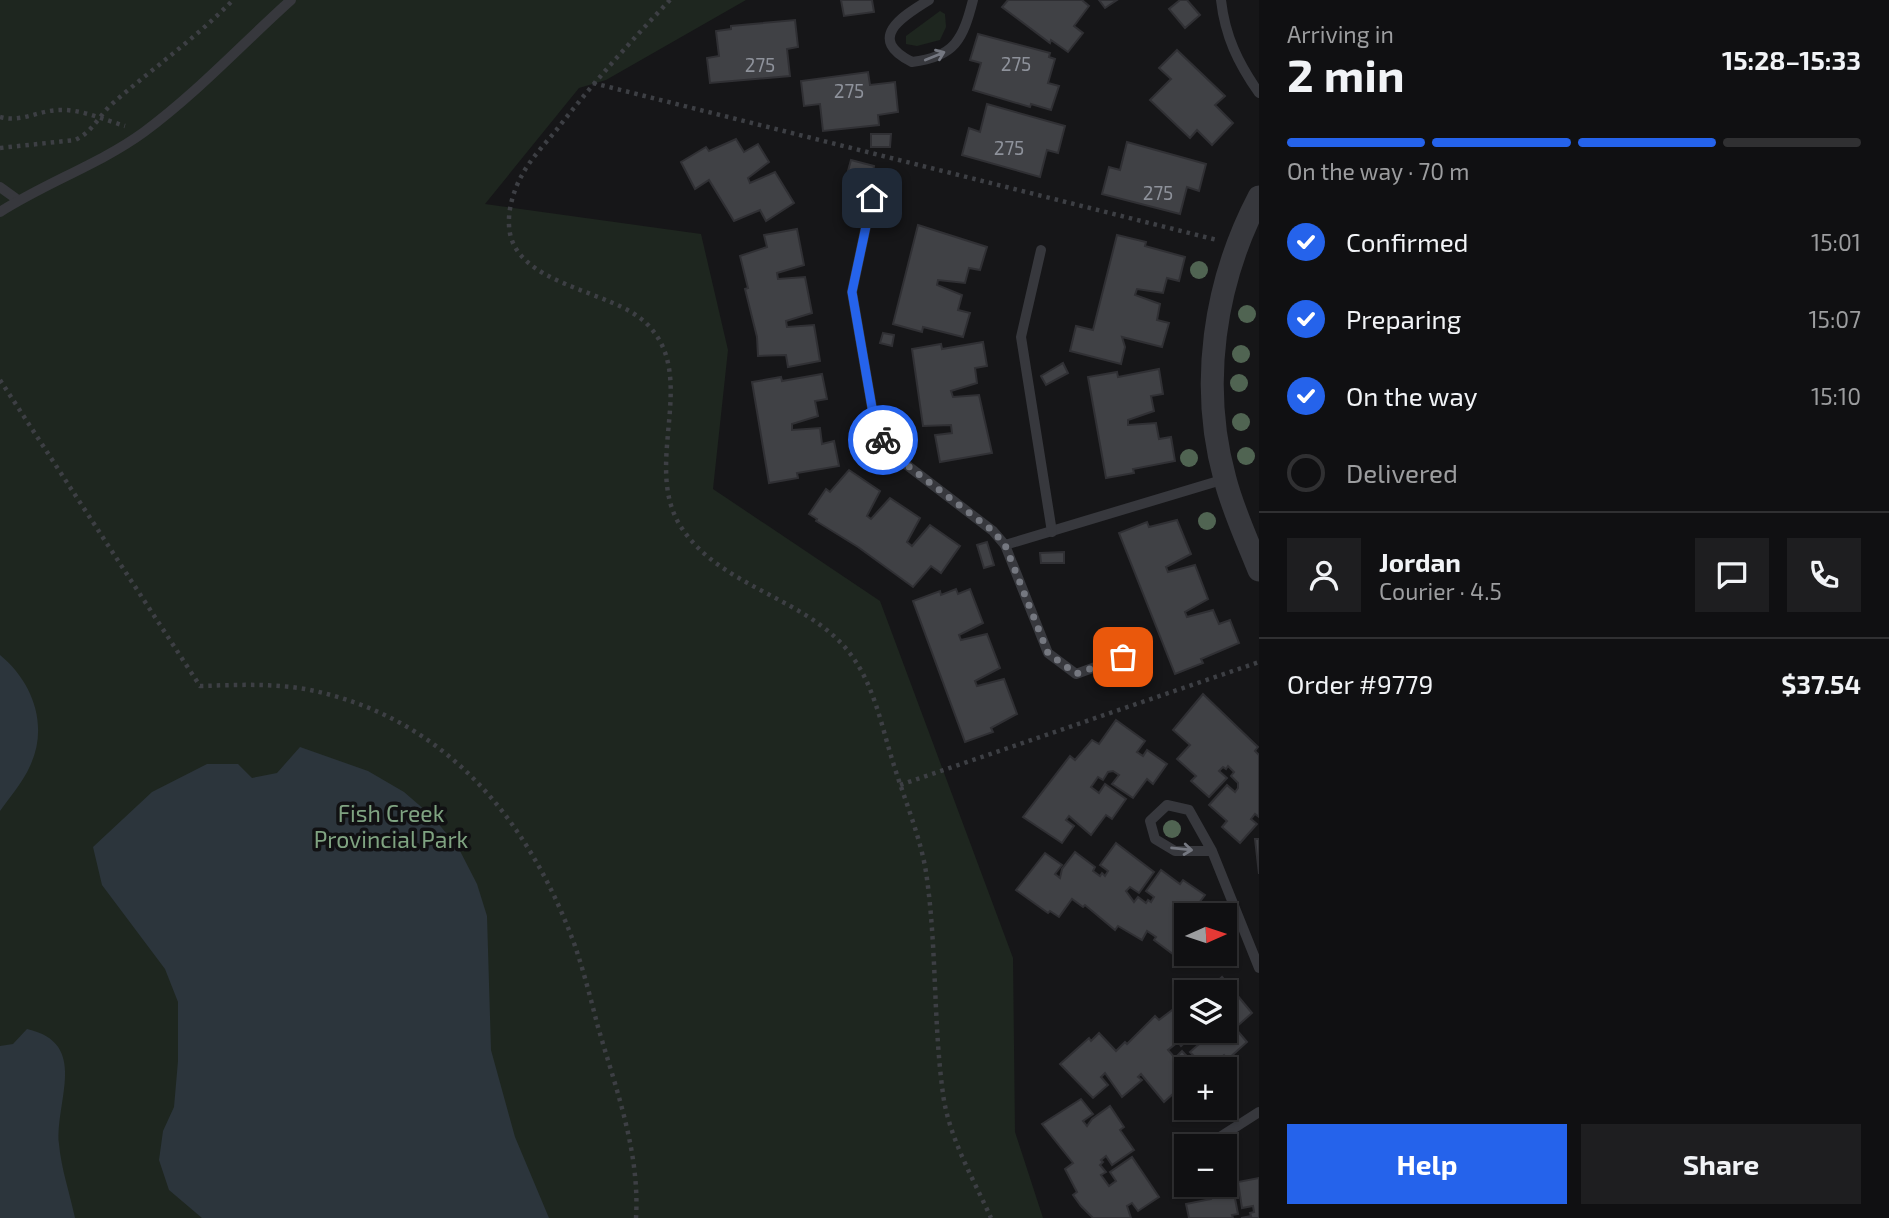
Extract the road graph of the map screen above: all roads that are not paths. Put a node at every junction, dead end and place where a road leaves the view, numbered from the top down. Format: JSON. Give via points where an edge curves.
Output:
{"nodes":[{"id":1,"x":291,"y":0,"type":"edge"},
{"id":2,"x":929,"y":0,"type":"edge"},
{"id":3,"x":973,"y":0,"type":"edge"},
{"id":4,"x":1221,"y":0,"type":"edge"},
{"id":5,"x":1259,"y":93,"type":"edge"},
{"id":6,"x":0,"y":187,"type":"edge"},
{"id":7,"x":1259,"y":197,"type":"edge"},
{"id":8,"x":872,"y":198,"type":"dead end"},
{"id":9,"x":18,"y":200,"type":"junction"},
{"id":10,"x":0,"y":212,"type":"edge"},
{"id":11,"x":1041,"y":250,"type":"dead end"},
{"id":12,"x":1224,"y":479,"type":"junction"},
{"id":13,"x":1052,"y":532,"type":"junction"},
{"id":14,"x":1005,"y":545,"type":"junction"},
{"id":15,"x":1259,"y":570,"type":"edge"},
{"id":16,"x":1123,"y":657,"type":"dead end"},
{"id":17,"x":1212,"y":851,"type":"junction"},
{"id":18,"x":1259,"y":968,"type":"edge"},
{"id":19,"x":1256,"y":1116,"type":"edge"},
{"id":20,"x":1226,"y":1134,"type":"edge"}],
"edges":[{"from":1,"to":9,"type":"lane","via":[[246,39],[204,85],[144,132],[109,156]]},
{"from":2,"to":3,"type":"lane","one_way":true,"via":[[891,28],[888,38],[897,55],[912,62],[956,45],[965,32]]},
{"from":4,"to":5,"type":"lane","via":[[1226,32],[1238,63]]},
{"from":6,"to":9,"type":"lane"},
{"from":7,"to":12,"type":"street","via":[[1237,245],[1222,295],[1213,356],[1213,401]]},
{"from":8,"to":14,"type":"lane","via":[[852,292],[875,425],[895,456]]},
{"from":9,"to":10,"type":"lane"},
{"from":11,"to":13,"type":"lane","via":[[1021,337]]},
{"from":12,"to":13,"type":"lane"},
{"from":12,"to":15,"type":"street"},
{"from":13,"to":14,"type":"lane"},
{"from":14,"to":16,"type":"lane","via":[[1048,653],[1076,674]]},
{"from":17,"to":17,"type":"lane","one_way":true,"via":[[1189,810],[1167,804],[1150,821],[1155,839],[1175,851]]},
{"from":17,"to":18,"type":"lane"},
{"from":19,"to":20,"type":"lane"}]}
